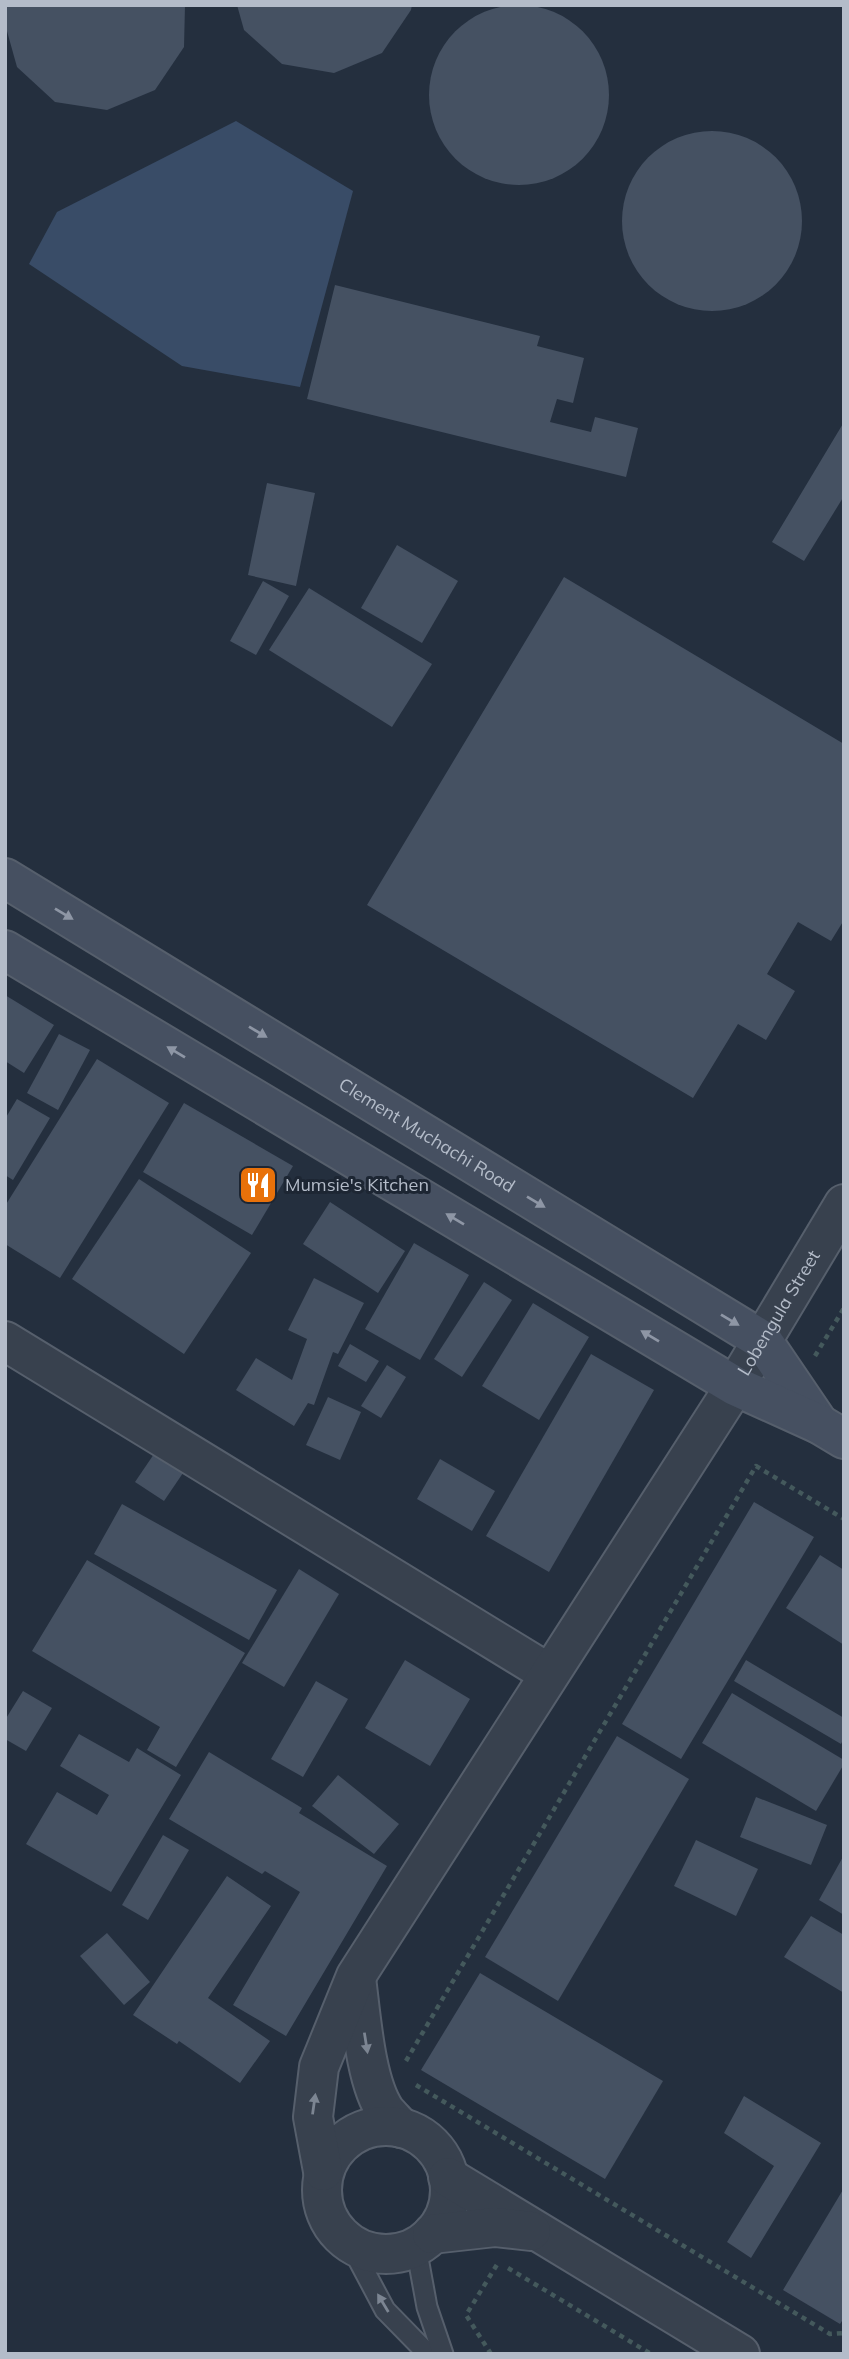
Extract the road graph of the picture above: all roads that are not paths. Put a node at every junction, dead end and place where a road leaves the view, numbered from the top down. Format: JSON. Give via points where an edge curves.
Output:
{"nodes":[{"id":1,"x":5,"y":878,"type":"edge"},
{"id":2,"x":5,"y":950,"type":"edge"},
{"id":3,"x":844,"y":1203,"type":"edge"},
{"id":4,"x":762,"y":1340,"type":"junction"},
{"id":5,"x":5,"y":1341,"type":"edge"},
{"id":6,"x":735,"y":1387,"type":"junction"},
{"id":7,"x":831,"y":1432,"type":"edge"},
{"id":8,"x":548,"y":1673,"type":"junction"},
{"id":9,"x":356,"y":1976,"type":"junction"},
{"id":10,"x":401,"y":2128,"type":"junction"},
{"id":11,"x":323,"y":2171,"type":"junction"},
{"id":12,"x":448,"y":2177,"type":"junction"},
{"id":13,"x":536,"y":2231,"type":"junction"},
{"id":14,"x":424,"y":2241,"type":"junction"},
{"id":15,"x":350,"y":2244,"type":"junction"},
{"id":16,"x":428,"y":2354,"type":"edge"},
{"id":17,"x":443,"y":2354,"type":"edge"},
{"id":18,"x":740,"y":2354,"type":"edge"}],
"edges":[{"from":1,"to":4,"type":"main road","name":"Clement Muchachi Road","one_way":true},
{"from":6,"to":2,"type":"main road","name":"Clement Muchachi Road","one_way":true},
{"from":3,"to":4,"type":"street","name":"Lobengula Street"},
{"from":4,"to":6,"type":"street","name":"Lobengula Street"},
{"from":4,"to":7,"type":"main road","name":"Clement Muchachi Road"},
{"from":5,"to":8,"type":"street"},
{"from":6,"to":7,"type":"main road","name":"Clement Muchachi Road"},
{"from":6,"to":8,"type":"street","name":"Lobengula Street"},
{"from":8,"to":9,"type":"street","name":"Lobengula Street"},
{"from":9,"to":10,"type":"street","one_way":true,"via":[[375,2089]]},
{"from":11,"to":9,"type":"street","name":"Lobengula Street","one_way":true,"via":[[313,2117],[319,2067]]},
{"from":10,"to":11,"type":"street","via":[[354,2133],[341,2143]]},
{"from":10,"to":12,"type":"street","via":[[432,2145]]},
{"from":11,"to":15,"type":"street","via":[[321,2198],[331,2224]]},
{"from":12,"to":13,"type":"street"},
{"from":12,"to":14,"type":"street","via":[[444,2217]]},
{"from":13,"to":14,"type":"street","via":[[495,2227]]},
{"from":13,"to":18,"type":"street"},
{"from":14,"to":15,"type":"street","via":[[394,2254],[371,2253]]},
{"from":14,"to":17,"type":"lane","via":[[427,2307]]},
{"from":16,"to":15,"type":"lane","one_way":true,"via":[[385,2310]]}]}
